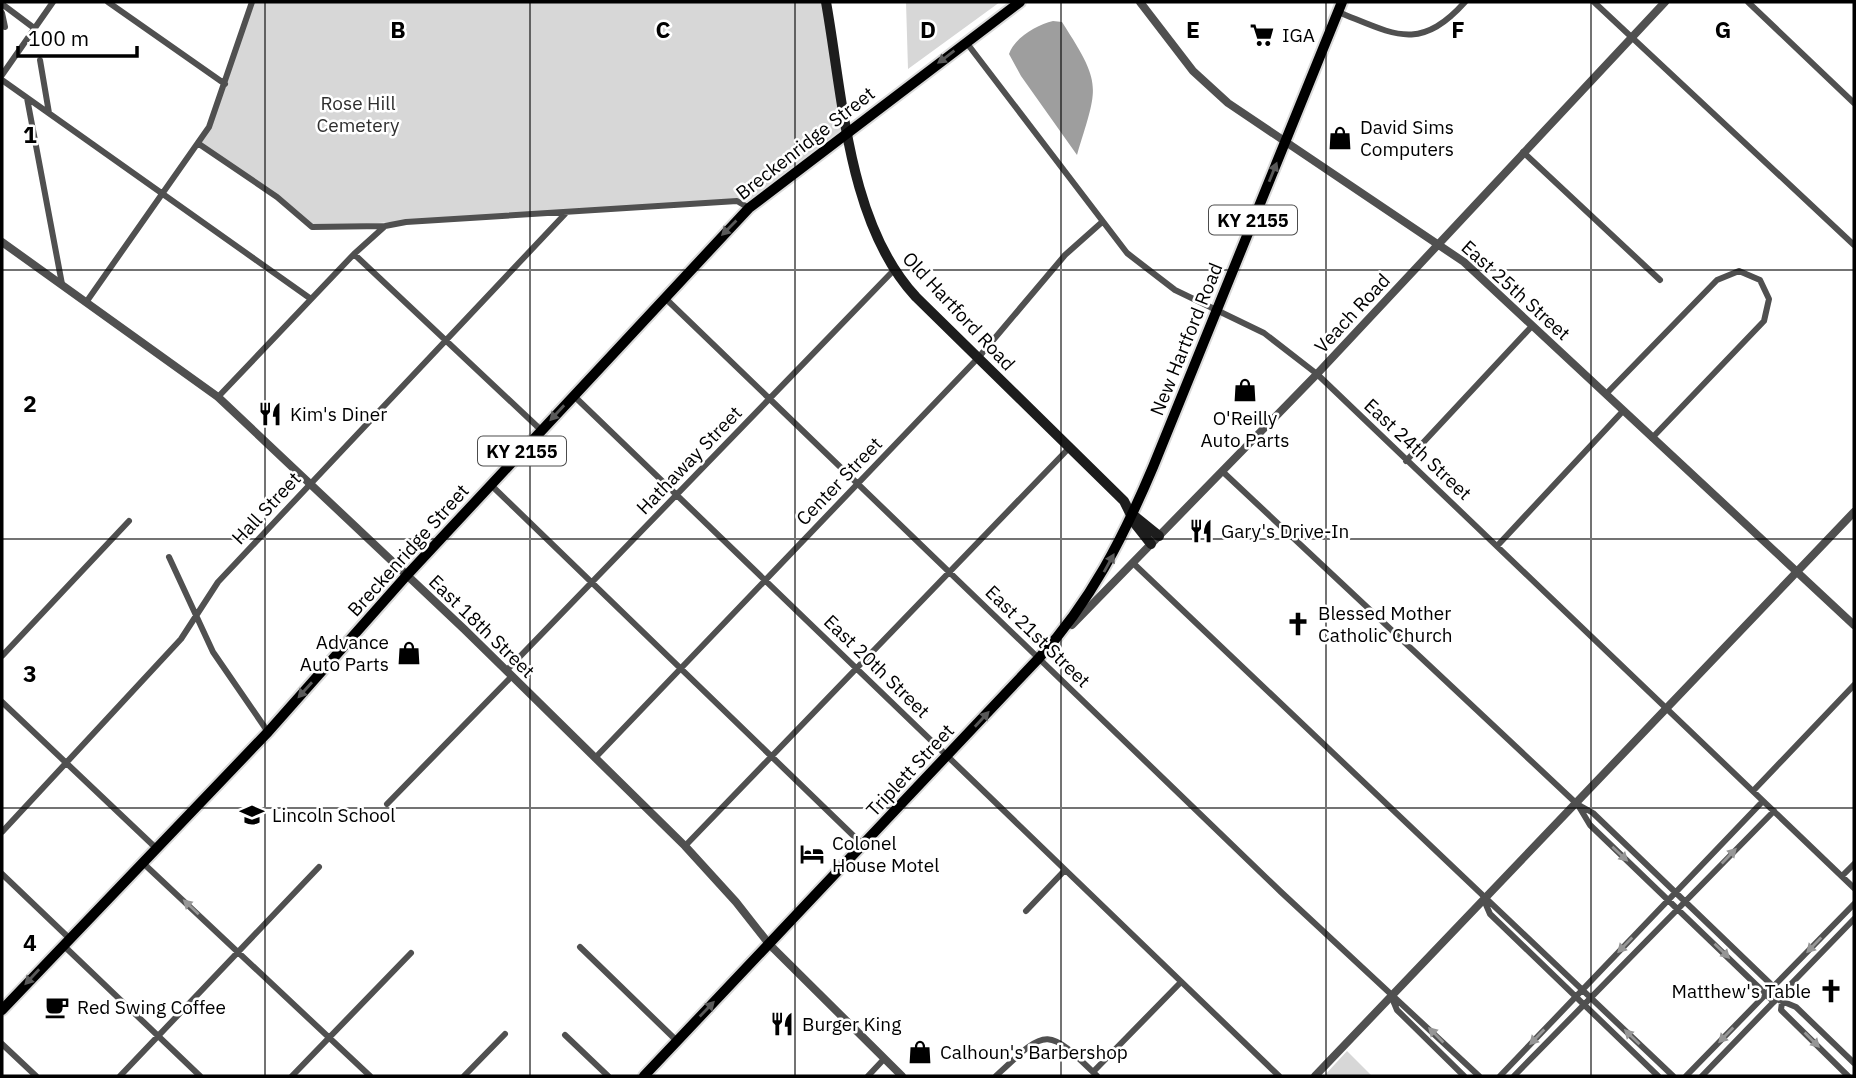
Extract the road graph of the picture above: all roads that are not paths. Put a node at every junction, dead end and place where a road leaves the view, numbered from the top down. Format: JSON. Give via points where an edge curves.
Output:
{"nodes":[{"id":1,"x":53,"y":2,"type":"edge"},
{"id":2,"x":108,"y":2,"type":"edge"},
{"id":3,"x":252,"y":2,"type":"edge"},
{"id":4,"x":826,"y":2,"type":"edge"},
{"id":5,"x":1020,"y":2,"type":"edge"},
{"id":6,"x":1140,"y":2,"type":"edge"},
{"id":7,"x":1465,"y":2,"type":"edge"},
{"id":8,"x":1594,"y":2,"type":"edge"},
{"id":9,"x":1665,"y":2,"type":"edge"},
{"id":10,"x":1748,"y":2,"type":"edge"},
{"id":11,"x":2,"y":4,"type":"edge"},
{"id":12,"x":1340,"y":7,"type":"edge"},
{"id":13,"x":2,"y":13,"type":"edge"},
{"id":14,"x":5,"y":27,"type":"dead end"},
{"id":15,"x":34,"y":28,"type":"junction"},
{"id":16,"x":1632,"y":36,"type":"junction"},
{"id":17,"x":966,"y":42,"type":"junction"},
{"id":18,"x":40,"y":60,"type":"dead end"},
{"id":19,"x":2,"y":78,"type":"edge"},
{"id":20,"x":225,"y":84,"type":"junction"},
{"id":21,"x":27,"y":98,"type":"junction"},
{"id":22,"x":1854,"y":103,"type":"edge"},
{"id":23,"x":49,"y":113,"type":"junction"},
{"id":24,"x":849,"y":129,"type":"junction"},
{"id":25,"x":1285,"y":141,"type":"junction"},
{"id":26,"x":199,"y":144,"type":"junction"},
{"id":27,"x":1523,"y":152,"type":"junction"},
{"id":28,"x":164,"y":194,"type":"junction"},
{"id":29,"x":749,"y":208,"type":"junction"},
{"id":30,"x":565,"y":214,"type":"junction"},
{"id":31,"x":1101,"y":223,"type":"junction"},
{"id":32,"x":385,"y":226,"type":"junction"},
{"id":33,"x":2,"y":242,"type":"edge"},
{"id":34,"x":1438,"y":243,"type":"junction"},
{"id":35,"x":1854,"y":245,"type":"edge"},
{"id":36,"x":354,"y":254,"type":"junction"},
{"id":37,"x":893,"y":271,"type":"junction"},
{"id":38,"x":1660,"y":280,"type":"dead end"},
{"id":39,"x":62,"y":284,"type":"junction"},
{"id":40,"x":664,"y":297,"type":"junction"},
{"id":41,"x":310,"y":299,"type":"junction"},
{"id":42,"x":87,"y":301,"type":"junction"},
{"id":43,"x":1217,"y":309,"type":"junction"},
{"id":44,"x":1532,"y":326,"type":"junction"},
{"id":45,"x":445,"y":339,"type":"junction"},
{"id":46,"x":978,"y":358,"type":"junction"},
{"id":47,"x":1317,"y":374,"type":"junction"},
{"id":48,"x":1606,"y":394,"type":"junction"},
{"id":49,"x":573,"y":395,"type":"junction"},
{"id":50,"x":218,"y":397,"type":"junction"},
{"id":51,"x":770,"y":399,"type":"junction"},
{"id":52,"x":1623,"y":411,"type":"junction"},
{"id":53,"x":541,"y":430,"type":"junction"},
{"id":54,"x":1652,"y":438,"type":"junction"},
{"id":55,"x":1070,"y":447,"type":"junction"},
{"id":56,"x":1406,"y":461,"type":"junction"},
{"id":57,"x":1223,"y":471,"type":"junction"},
{"id":58,"x":311,"y":482,"type":"junction"},
{"id":59,"x":858,"y":484,"type":"junction"},
{"id":60,"x":491,"y":485,"type":"junction"},
{"id":61,"x":677,"y":494,"type":"junction"},
{"id":62,"x":1854,"y":512,"type":"edge"},
{"id":63,"x":1133,"y":515,"type":"junction"},
{"id":64,"x":129,"y":521,"type":"dead end"},
{"id":65,"x":1159,"y":536,"type":"junction"},
{"id":66,"x":1151,"y":544,"type":"junction"},
{"id":67,"x":1497,"y":545,"type":"junction"},
{"id":68,"x":169,"y":558,"type":"dead end"},
{"id":69,"x":1133,"y":563,"type":"junction"},
{"id":70,"x":950,"y":572,"type":"junction"},
{"id":71,"x":1796,"y":574,"type":"junction"},
{"id":72,"x":407,"y":575,"type":"junction"},
{"id":73,"x":765,"y":580,"type":"junction"},
{"id":74,"x":591,"y":584,"type":"junction"},
{"id":75,"x":195,"y":615,"type":"junction"},
{"id":76,"x":1852,"y":620,"type":"edge"},
{"id":77,"x":1057,"y":639,"type":"junction"},
{"id":78,"x":2,"y":656,"type":"edge"},
{"id":79,"x":1039,"y":658,"type":"junction"},
{"id":80,"x":857,"y":669,"type":"junction"},
{"id":81,"x":679,"y":670,"type":"junction"},
{"id":82,"x":509,"y":674,"type":"junction"},
{"id":83,"x":1854,"y":685,"type":"edge"},
{"id":84,"x":2,"y":702,"type":"edge"},
{"id":85,"x":1668,"y":708,"type":"junction"},
{"id":86,"x":268,"y":732,"type":"junction"},
{"id":87,"x":947,"y":756,"type":"junction"},
{"id":88,"x":594,"y":758,"type":"junction"},
{"id":89,"x":771,"y":758,"type":"junction"},
{"id":90,"x":66,"y":763,"type":"junction"},
{"id":91,"x":1753,"y":791,"type":"junction"},
{"id":92,"x":1763,"y":801,"type":"junction"},
{"id":93,"x":387,"y":804,"type":"dead end"},
{"id":94,"x":1577,"y":804,"type":"junction"},
{"id":95,"x":1774,"y":811,"type":"junction"},
{"id":96,"x":2,"y":832,"type":"edge"},
{"id":97,"x":863,"y":845,"type":"junction"},
{"id":98,"x":685,"y":846,"type":"junction"},
{"id":99,"x":157,"y":849,"type":"junction"},
{"id":100,"x":143,"y":863,"type":"junction"},
{"id":101,"x":1854,"y":864,"type":"edge"},
{"id":102,"x":319,"y":867,"type":"dead end"},
{"id":103,"x":1065,"y":870,"type":"junction"},
{"id":104,"x":2,"y":874,"type":"edge"},
{"id":105,"x":1842,"y":876,"type":"junction"},
{"id":106,"x":1854,"y":888,"type":"edge"},
{"id":107,"x":1675,"y":892,"type":"junction"},
{"id":108,"x":1484,"y":900,"type":"junction"},
{"id":109,"x":1668,"y":900,"type":"junction"},
{"id":110,"x":1685,"y":901,"type":"junction"},
{"id":111,"x":1854,"y":904,"type":"edge"},
{"id":112,"x":1677,"y":910,"type":"junction"},
{"id":113,"x":1026,"y":911,"type":"dead end"},
{"id":114,"x":1854,"y":919,"type":"edge"},
{"id":115,"x":66,"y":942,"type":"junction"},
{"id":116,"x":769,"y":944,"type":"junction"},
{"id":117,"x":580,"y":947,"type":"dead end"},
{"id":118,"x":238,"y":951,"type":"junction"},
{"id":119,"x":411,"y":953,"type":"dead end"},
{"id":120,"x":1181,"y":982,"type":"junction"},
{"id":121,"x":1773,"y":987,"type":"junction"},
{"id":122,"x":1583,"y":989,"type":"junction"},
{"id":123,"x":1767,"y":994,"type":"junction"},
{"id":124,"x":1391,"y":996,"type":"junction"},
{"id":125,"x":1575,"y":997,"type":"junction"},
{"id":126,"x":1591,"y":997,"type":"junction"},
{"id":127,"x":1779,"y":999,"type":"junction"},
{"id":128,"x":1583,"y":1005,"type":"junction"},
{"id":129,"x":2,"y":1010,"type":"edge"},
{"id":130,"x":505,"y":1034,"type":"dead end"},
{"id":131,"x":565,"y":1035,"type":"dead end"},
{"id":132,"x":158,"y":1036,"type":"junction"},
{"id":133,"x":329,"y":1038,"type":"junction"},
{"id":134,"x":677,"y":1041,"type":"junction"},
{"id":135,"x":2,"y":1044,"type":"edge"},
{"id":136,"x":884,"y":1059,"type":"junction"},
{"id":137,"x":1854,"y":1063,"type":"edge"},
{"id":138,"x":1095,"y":1074,"type":"edge"},
{"id":139,"x":36,"y":1076,"type":"edge"},
{"id":140,"x":120,"y":1076,"type":"edge"},
{"id":141,"x":200,"y":1076,"type":"edge"},
{"id":142,"x":292,"y":1076,"type":"edge"},
{"id":143,"x":370,"y":1076,"type":"edge"},
{"id":144,"x":464,"y":1076,"type":"edge"},
{"id":145,"x":608,"y":1076,"type":"edge"},
{"id":146,"x":644,"y":1076,"type":"edge"},
{"id":147,"x":868,"y":1076,"type":"edge"},
{"id":148,"x":902,"y":1076,"type":"edge"},
{"id":149,"x":996,"y":1076,"type":"edge"},
{"id":150,"x":1279,"y":1076,"type":"edge"},
{"id":151,"x":1315,"y":1076,"type":"edge"},
{"id":152,"x":1464,"y":1076,"type":"edge"},
{"id":153,"x":1479,"y":1076,"type":"edge"},
{"id":154,"x":1500,"y":1076,"type":"edge"},
{"id":155,"x":1514,"y":1076,"type":"edge"},
{"id":156,"x":1658,"y":1076,"type":"edge"},
{"id":157,"x":1673,"y":1076,"type":"edge"},
{"id":158,"x":1686,"y":1076,"type":"edge"},
{"id":159,"x":1702,"y":1076,"type":"edge"},
{"id":160,"x":1848,"y":1076,"type":"edge"}],
"edges":[{"from":1,"to":15,"type":"street"},
{"from":2,"to":20,"type":"street"},
{"from":3,"to":20,"type":"street"},
{"from":4,"to":24,"type":"main road","name":"Old Hartford Road"},
{"from":5,"to":17,"type":"main road","name":"Breckenridge Street","number":"KY 2155"},
{"from":6,"to":25,"type":"street","name":"East 25th Street","via":[[1204,83]]},
{"from":7,"to":12,"type":"street","via":[[1444,23],[1422,34],[1394,34]]},
{"from":8,"to":16,"type":"street"},
{"from":9,"to":16,"type":"street","name":"Veach Road"},
{"from":10,"to":22,"type":"street"},
{"from":11,"to":15,"type":"street"},
{"from":12,"to":25,"type":"main road","name":"New Hartford Road","number":"KY 2155"},
{"from":13,"to":14,"type":"street"},
{"from":15,"to":19,"type":"street"},
{"from":16,"to":27,"type":"street","name":"Veach Road"},
{"from":16,"to":35,"type":"street"},
{"from":17,"to":24,"type":"main road","name":"Breckenridge Street","number":"KY 2155","one_way":true},
{"from":17,"to":31,"type":"street","name":"East 24th Street"},
{"from":18,"to":23,"type":"street"},
{"from":19,"to":21,"type":"street"},
{"from":20,"to":26,"type":"street"},
{"from":21,"to":23,"type":"street"},
{"from":21,"to":39,"type":"street"},
{"from":23,"to":28,"type":"street"},
{"from":24,"to":29,"type":"main road","name":"Breckenridge Street","number":"KY 2155"},
{"from":24,"to":37,"type":"main road","name":"Old Hartford Road","via":[[863,203]]},
{"from":25,"to":34,"type":"street","name":"East 25th Street"},
{"from":43,"to":25,"type":"main road","name":"New Hartford Road","number":"KY 2155","one_way":true},
{"from":26,"to":28,"type":"street"},
{"from":26,"to":32,"type":"street","via":[[312,227]]},
{"from":27,"to":34,"type":"street","name":"Veach Road"},
{"from":27,"to":38,"type":"street"},
{"from":28,"to":41,"type":"street"},
{"from":28,"to":42,"type":"street"},
{"from":29,"to":30,"type":"street","via":[[737,201]]},
{"from":29,"to":40,"type":"main road","name":"Breckenridge Street","number":"KY 2155","one_way":true},
{"from":30,"to":32,"type":"street"},
{"from":30,"to":45,"type":"street","name":"Hall Street"},
{"from":31,"to":43,"type":"street","name":"East 24th Street","via":[[1151,274]]},
{"from":31,"to":46,"type":"street","name":"Center Street","via":[[1065,255]]},
{"from":32,"to":36,"type":"street"},
{"from":33,"to":39,"type":"street","name":"East 18th Street"},
{"from":34,"to":44,"type":"street","name":"East 25th Street"},
{"from":34,"to":47,"type":"street","name":"Veach Road"},
{"from":36,"to":41,"type":"street"},
{"from":36,"to":45,"type":"street"},
{"from":37,"to":46,"type":"main road","name":"Old Hartford Road"},
{"from":37,"to":51,"type":"street","name":"Hathaway Street"},
{"from":39,"to":42,"type":"street","name":"East 18th Street"},
{"from":40,"to":49,"type":"main road","name":"Breckenridge Street","number":"KY 2155"},
{"from":40,"to":51,"type":"street","name":"East 21st Street"},
{"from":41,"to":50,"type":"street"},
{"from":42,"to":50,"type":"street","name":"East 18th Street"},
{"from":43,"to":47,"type":"street","name":"East 24th Street","via":[[1264,333]]},
{"from":43,"to":63,"type":"main road","name":"New Hartford Road","number":"KY 2155"},
{"from":44,"to":48,"type":"street","name":"East 25th Street"},
{"from":44,"to":56,"type":"street"},
{"from":45,"to":53,"type":"street"},
{"from":45,"to":58,"type":"street","name":"Hall Street"},
{"from":46,"to":55,"type":"main road","name":"Old Hartford Road"},
{"from":46,"to":59,"type":"street","name":"Center Street"},
{"from":47,"to":56,"type":"street","name":"East 24th Street"},
{"from":47,"to":57,"type":"street","name":"Veach Road"},
{"from":48,"to":52,"type":"street","name":"East 25th Street"},
{"from":48,"to":54,"type":"street","via":[[1717,281],[1739,271],[1759,280],[1769,299],[1764,321]]},
{"from":49,"to":53,"type":"main road","name":"Breckenridge Street","number":"KY 2155","one_way":true},
{"from":49,"to":61,"type":"street","name":"East 20th Street"},
{"from":50,"to":58,"type":"street","name":"East 18th Street"},
{"from":51,"to":59,"type":"street","name":"East 21st Street"},
{"from":51,"to":61,"type":"street","name":"Hathaway Street"},
{"from":52,"to":54,"type":"street","name":"East 25th Street"},
{"from":52,"to":67,"type":"street"},
{"from":53,"to":60,"type":"main road","name":"Breckenridge Street","number":"KY 2155"},
{"from":54,"to":71,"type":"street","name":"East 25th Street"},
{"from":55,"to":63,"type":"main road","name":"Old Hartford Road"},
{"from":55,"to":70,"type":"street"},
{"from":56,"to":67,"type":"street","name":"East 24th Street"},
{"from":57,"to":65,"type":"street","name":"Veach Road"},
{"from":57,"to":94,"type":"street"},
{"from":58,"to":72,"type":"street","name":"East 18th Street"},
{"from":58,"to":75,"type":"street","name":"Hall Street","via":[[219,582]]},
{"from":59,"to":70,"type":"street","name":"East 21st Street"},
{"from":59,"to":73,"type":"street","name":"Center Street"},
{"from":60,"to":72,"type":"main road","name":"Breckenridge Street","number":"KY 2155"},
{"from":60,"to":74,"type":"street"},
{"from":61,"to":73,"type":"street","name":"East 20th Street"},
{"from":61,"to":74,"type":"street","name":"Hathaway Street"},
{"from":62,"to":71,"type":"street"},
{"from":63,"to":65,"type":"main road"},
{"from":63,"to":66,"type":"main road"},
{"from":77,"to":63,"type":"main road","name":"New Hartford Road","number":"KY 2155","one_way":true,"via":[[1094,589]]},
{"from":64,"to":78,"type":"street"},
{"from":65,"to":66,"type":"street","name":"Veach Road"},
{"from":66,"to":69,"type":"street","name":"Veach Road"},
{"from":67,"to":85,"type":"street","name":"East 24th Street"},
{"from":68,"to":75,"type":"street"},
{"from":69,"to":77,"type":"street","name":"Veach Road"},
{"from":69,"to":108,"type":"street"},
{"from":70,"to":79,"type":"street","name":"East 21st Street"},
{"from":70,"to":80,"type":"street"},
{"from":71,"to":76,"type":"street","name":"East 25th Street"},
{"from":71,"to":85,"type":"street"},
{"from":72,"to":82,"type":"street","name":"East 18th Street"},
{"from":72,"to":86,"type":"main road","name":"Breckenridge Street","number":"KY 2155","one_way":true},
{"from":73,"to":80,"type":"street","name":"East 20th Street"},
{"from":73,"to":81,"type":"street","name":"Center Street"},
{"from":74,"to":81,"type":"street"},
{"from":74,"to":82,"type":"street","name":"Hathaway Street"},
{"from":75,"to":86,"type":"street","via":[[213,652]]},
{"from":75,"to":90,"type":"street","name":"Hall Street","via":[[181,639]]},
{"from":77,"to":79,"type":"main road","name":"Triplett Street","number":"KY 2155"},
{"from":87,"to":79,"type":"main road","name":"Triplett Street","number":"KY 2155","one_way":true},
{"from":79,"to":124,"type":"street","name":"East 21st Street"},
{"from":80,"to":87,"type":"street","name":"East 20th Street"},
{"from":80,"to":89,"type":"street"},
{"from":81,"to":88,"type":"street","name":"Center Street"},
{"from":81,"to":89,"type":"street"},
{"from":82,"to":88,"type":"street","name":"East 18th Street"},
{"from":82,"to":93,"type":"street","name":"Hathaway Street"},
{"from":83,"to":91,"type":"street"},
{"from":84,"to":90,"type":"street"},
{"from":85,"to":91,"type":"street","name":"East 24th Street"},
{"from":85,"to":94,"type":"street"},
{"from":86,"to":99,"type":"main road","name":"Breckenridge Street","number":"KY 2155"},
{"from":87,"to":97,"type":"main road","name":"Triplett Street","number":"KY 2155"},
{"from":87,"to":103,"type":"street","name":"East 20th Street"},
{"from":88,"to":98,"type":"street","name":"East 18th Street"},
{"from":89,"to":97,"type":"street"},
{"from":89,"to":98,"type":"street"},
{"from":90,"to":96,"type":"street","name":"Hall Street"},
{"from":90,"to":99,"type":"street"},
{"from":91,"to":92,"type":"street","name":"East 24th Street"},
{"from":92,"to":95,"type":"street","name":"East 24th Street"},
{"from":92,"to":107,"type":"street"},
{"from":94,"to":107,"type":"street","via":[[1593,813]]},
{"from":94,"to":108,"type":"street"},
{"from":94,"to":109,"type":"street","one_way":true,"via":[[1590,825]]},
{"from":95,"to":105,"type":"street","name":"East 24th Street"},
{"from":110,"to":95,"type":"street","one_way":true},
{"from":97,"to":116,"type":"main road","name":"Triplett Street","number":"KY 2155"},
{"from":98,"to":116,"type":"street","name":"East 18th Street"},
{"from":99,"to":100,"type":"main road","name":"Breckenridge Street","number":"KY 2155"},
{"from":100,"to":115,"type":"main road","name":"Breckenridge Street","number":"KY 2155"},
{"from":118,"to":100,"type":"street","one_way":true},
{"from":101,"to":105,"type":"street"},
{"from":102,"to":118,"type":"street"},
{"from":103,"to":113,"type":"street"},
{"from":103,"to":120,"type":"street","name":"East 20th Street"},
{"from":104,"to":115,"type":"street"},
{"from":105,"to":106,"type":"street","name":"East 24th Street"},
{"from":107,"to":109,"type":"street"},
{"from":107,"to":110,"type":"street"},
{"from":108,"to":122,"type":"street","via":[[1497,906]]},
{"from":108,"to":124,"type":"street"},
{"from":108,"to":125,"type":"street","via":[[1490,914]]},
{"from":109,"to":112,"type":"street"},
{"from":109,"to":122,"type":"street","one_way":true},
{"from":110,"to":112,"type":"street"},
{"from":110,"to":121,"type":"street"},
{"from":111,"to":121,"type":"street","one_way":true},
{"from":112,"to":123,"type":"street","one_way":true},
{"from":112,"to":126,"type":"street"},
{"from":114,"to":127,"type":"street"},
{"from":115,"to":129,"type":"main road","name":"Breckenridge Street","number":"KY 2155","one_way":true},
{"from":115,"to":132,"type":"street"},
{"from":134,"to":116,"type":"main road","name":"Triplett Street","number":"KY 2155","one_way":true},
{"from":116,"to":136,"type":"street","name":"East 18th Street"},
{"from":117,"to":134,"type":"street"},
{"from":118,"to":132,"type":"street"},
{"from":118,"to":133,"type":"street"},
{"from":119,"to":133,"type":"street"},
{"from":120,"to":138,"type":"street"},
{"from":120,"to":150,"type":"street","name":"East 20th Street"},
{"from":121,"to":123,"type":"street"},
{"from":121,"to":127,"type":"street"},
{"from":122,"to":125,"type":"street"},
{"from":122,"to":126,"type":"street"},
{"from":123,"to":127,"type":"street"},
{"from":123,"to":158,"type":"street","one_way":true},
{"from":124,"to":151,"type":"street"},
{"from":124,"to":152,"type":"street","name":"East 21st Street","via":[[1397,1010]]},
{"from":153,"to":124,"type":"street","name":"East 21st Street","one_way":true},
{"from":125,"to":128,"type":"street"},
{"from":125,"to":154,"type":"street","one_way":true},
{"from":126,"to":128,"type":"street"},
{"from":157,"to":126,"type":"street","one_way":true},
{"from":127,"to":137,"type":"street","via":[[1796,1007]]},
{"from":127,"to":159,"type":"street"},
{"from":127,"to":160,"type":"street","one_way":true,"via":[[1781,1010]]},
{"from":128,"to":155,"type":"street"},
{"from":128,"to":156,"type":"street"},
{"from":130,"to":144,"type":"street"},
{"from":131,"to":145,"type":"street"},
{"from":132,"to":140,"type":"street"},
{"from":132,"to":141,"type":"street"},
{"from":133,"to":142,"type":"street"},
{"from":133,"to":143,"type":"street"},
{"from":134,"to":146,"type":"main road","name":"Triplett Street","number":"KY 2155"},
{"from":135,"to":139,"type":"street"},
{"from":136,"to":147,"type":"street"},
{"from":136,"to":148,"type":"street","name":"East 18th Street"},
{"from":138,"to":149,"type":"street","via":[[1059,1041],[1045,1037],[1030,1044]]}]}
